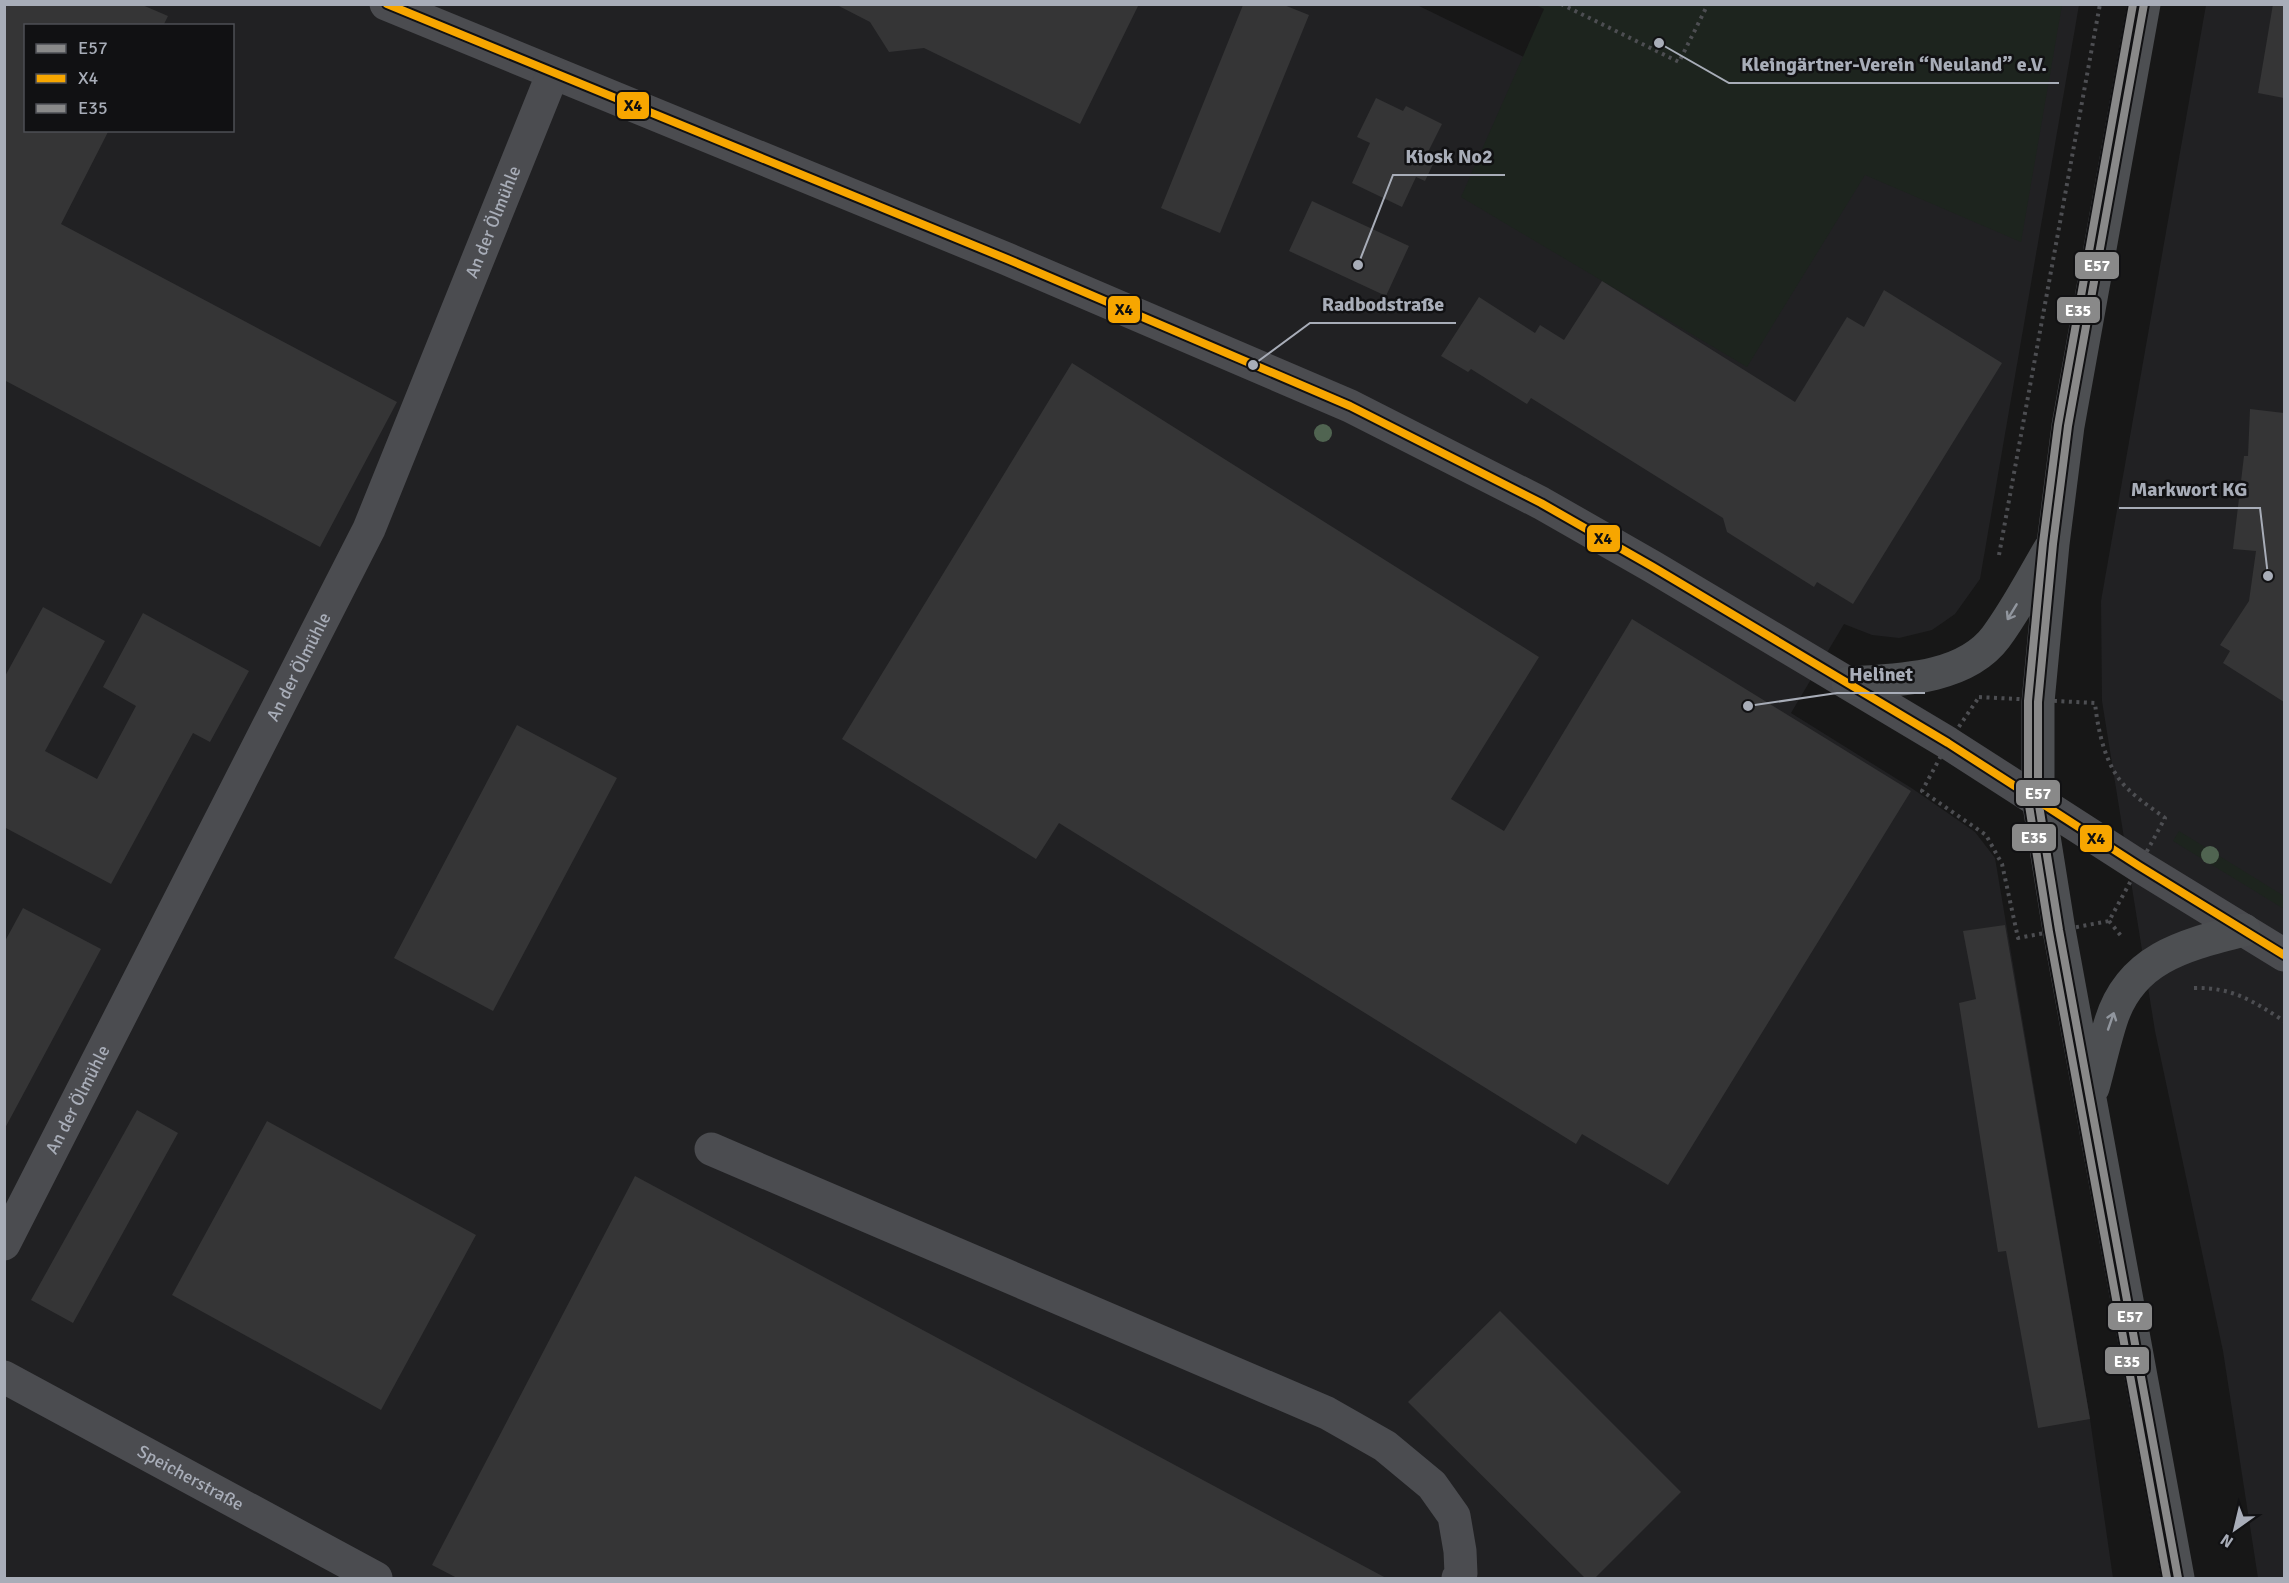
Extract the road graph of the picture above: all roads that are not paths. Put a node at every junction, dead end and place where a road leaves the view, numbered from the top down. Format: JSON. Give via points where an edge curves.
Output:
{"nodes":[{"id":1,"x":386,"y":4,"type":"edge"},
{"id":2,"x":2144,"y":4,"type":"edge"},
{"id":3,"x":553,"y":73,"type":"junction"},
{"id":4,"x":2053,"y":544,"type":"junction"},
{"id":5,"x":1848,"y":683,"type":"junction"},
{"id":6,"x":2038,"y":799,"type":"junction"},
{"id":7,"x":2244,"y":930,"type":"junction"},
{"id":8,"x":2284,"y":955,"type":"edge"},
{"id":9,"x":2090,"y":1098,"type":"junction"},
{"id":10,"x":711,"y":1149,"type":"dead end"},
{"id":11,"x":4,"y":1244,"type":"edge"},
{"id":12,"x":4,"y":1377,"type":"edge"},
{"id":13,"x":376,"y":1578,"type":"edge"},
{"id":14,"x":1458,"y":1578,"type":"edge"},
{"id":15,"x":2178,"y":1578,"type":"edge"}],
"edges":[{"from":1,"to":3,"type":"street"},
{"from":2,"to":4,"type":"main road","via":[[2068,426]]},
{"from":3,"to":5,"type":"street","via":[[1020,264],[1350,406],[1541,503]]},
{"from":3,"to":11,"type":"street","name":"An der Ölmühle","via":[[365,538]]},
{"from":4,"to":5,"type":"main road","one_way":true,"via":[[1996,638],[1981,651],[1962,663],[1911,679]]},
{"from":4,"to":6,"type":"main road","via":[[2038,702]]},
{"from":5,"to":6,"type":"street"},
{"from":6,"to":7,"type":"street"},
{"from":6,"to":9,"type":"main road"},
{"from":7,"to":8,"type":"street"},
{"from":9,"to":7,"type":"main road","one_way":true,"via":[[2111,1019],[2124,991],[2137,975],[2171,952]]},
{"from":9,"to":15,"type":"main road"},
{"from":10,"to":14,"type":"street","via":[[1327,1413],[1385,1446],[1432,1485],[1454,1516],[1460,1551]]},
{"from":12,"to":13,"type":"street","name":"Speicherstraße"}]}
